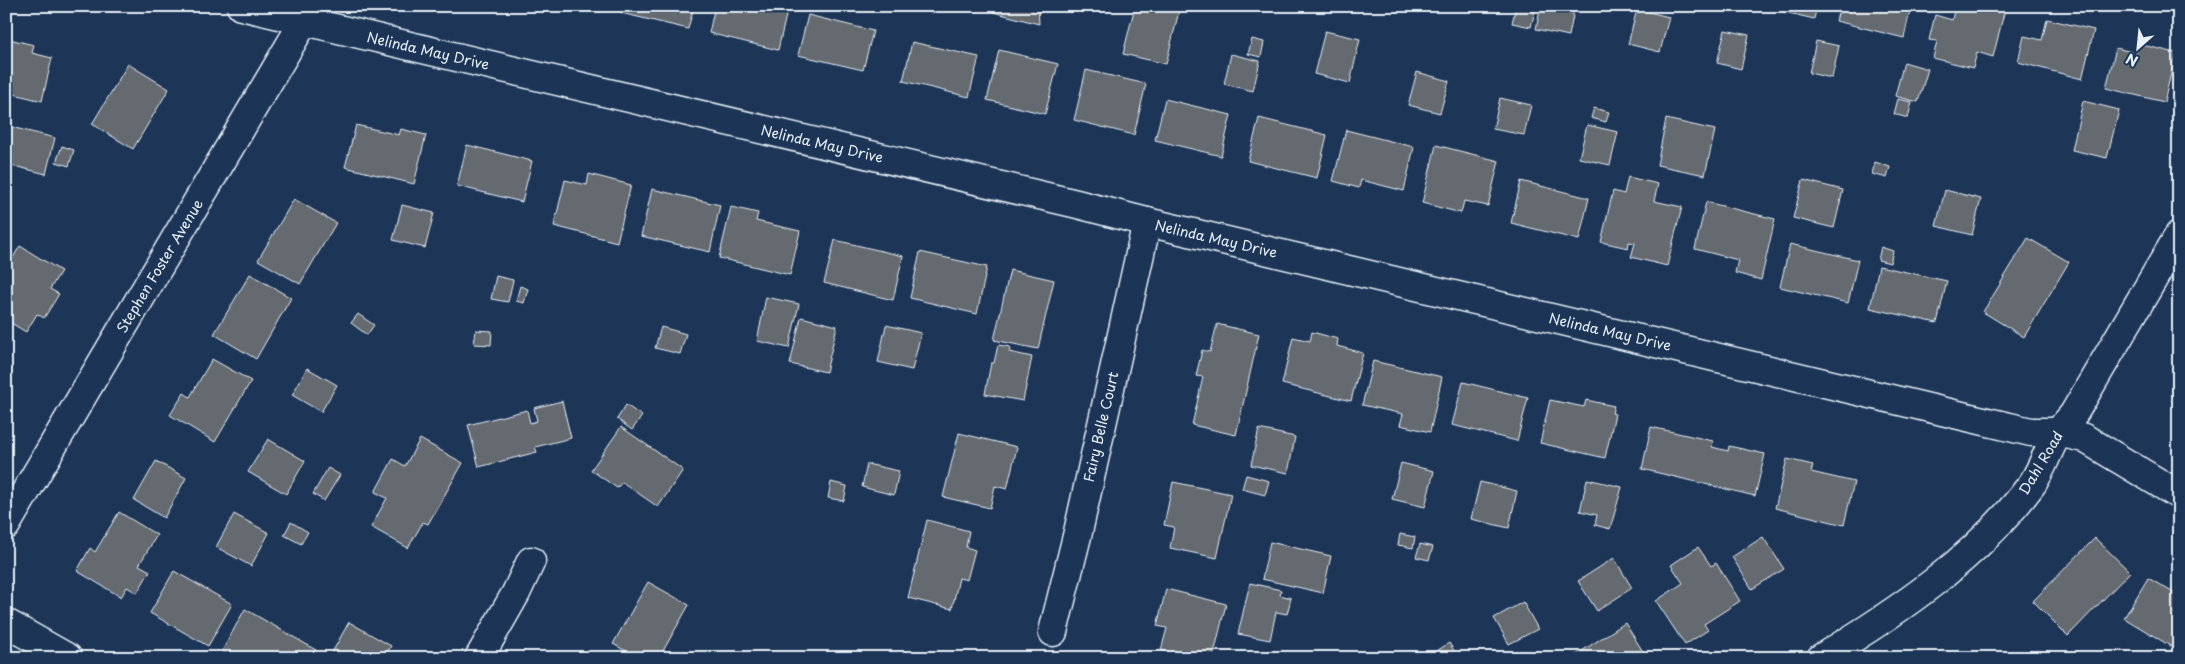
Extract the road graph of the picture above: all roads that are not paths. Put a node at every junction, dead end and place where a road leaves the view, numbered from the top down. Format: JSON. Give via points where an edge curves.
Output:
{"nodes":[{"id":1,"x":241,"y":6,"type":"edge"},
{"id":2,"x":309,"y":14,"type":"edge"},
{"id":3,"x":1147,"y":222,"type":"junction"},
{"id":4,"x":2179,"y":235,"type":"edge"},
{"id":5,"x":2058,"y":432,"type":"junction"},
{"id":6,"x":2179,"y":495,"type":"edge"},
{"id":7,"x":6,"y":525,"type":"edge"},
{"id":8,"x":531,"y":561,"type":"dead end"},
{"id":9,"x":6,"y":623,"type":"edge"},
{"id":10,"x":1053,"y":632,"type":"dead end"},
{"id":11,"x":68,"y":658,"type":"edge"},
{"id":12,"x":479,"y":658,"type":"edge"},
{"id":13,"x":1821,"y":658,"type":"edge"}],
"edges":[{"from":1,"to":2,"type":"street","name":"Nelinda May Drive"},
{"from":2,"to":3,"type":"street","name":"Nelinda May Drive"},
{"from":2,"to":7,"type":"street","name":"Stephen Foster Avenue"},
{"from":3,"to":5,"type":"street","name":"Nelinda May Drive","via":[[2031,432]]},
{"from":3,"to":10,"type":"street","name":"Fairy Belle Court"},
{"from":4,"to":5,"type":"street","name":"Dahl Road","via":[[2073,415]]},
{"from":5,"to":6,"type":"street","name":"Nelinda May Drive","via":[[2096,444]]},
{"from":5,"to":13,"type":"street","name":"Dahl Road","via":[[2033,483],[1981,543],[1924,590]]},
{"from":8,"to":12,"type":"street"},
{"from":9,"to":11,"type":"street"}]}
